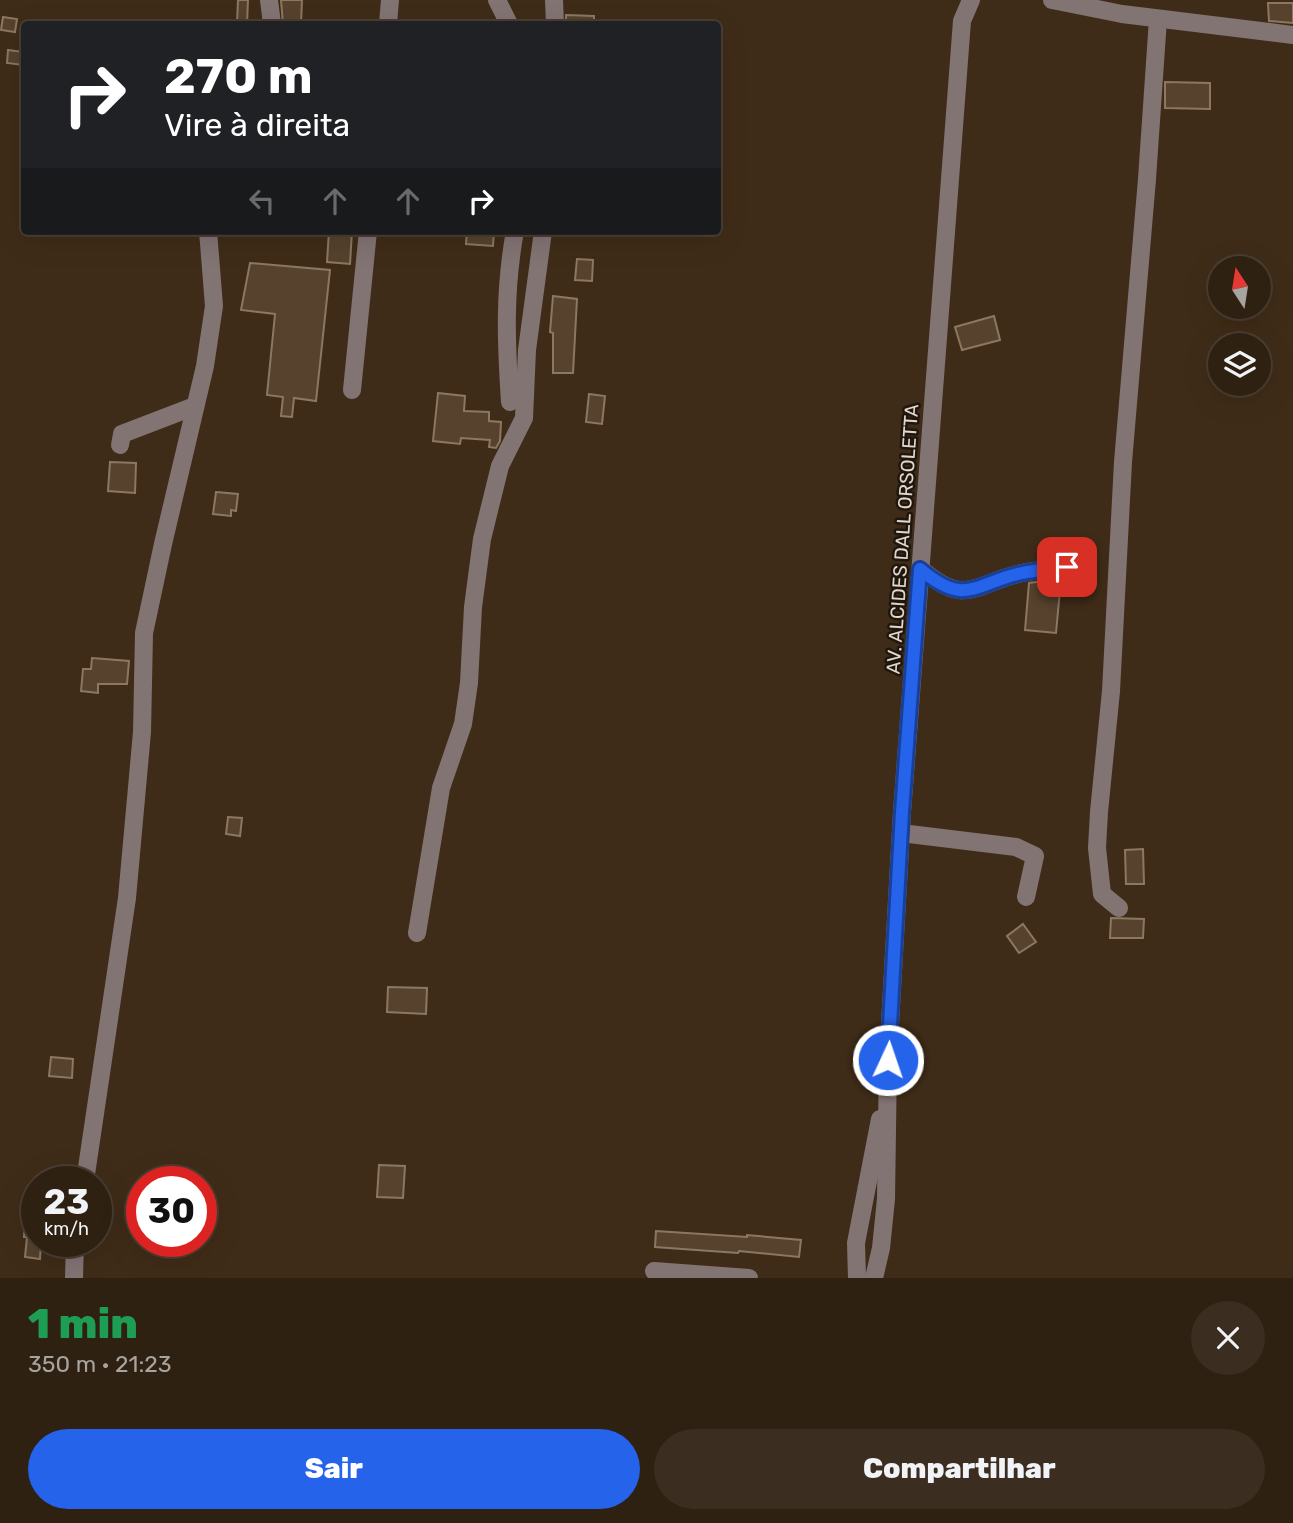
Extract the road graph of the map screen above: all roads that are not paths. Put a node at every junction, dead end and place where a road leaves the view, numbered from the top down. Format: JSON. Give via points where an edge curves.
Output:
{"nodes":[{"id":1,"x":269,"y":0,"type":"edge"},
{"id":2,"x":390,"y":0,"type":"edge"},
{"id":3,"x":497,"y":0,"type":"edge"},
{"id":4,"x":554,"y":0,"type":"edge"},
{"id":5,"x":956,"y":0,"type":"edge"},
{"id":6,"x":971,"y":0,"type":"edge"},
{"id":7,"x":1108,"y":0,"type":"edge"},
{"id":8,"x":1065,"y":1,"type":"edge"},
{"id":9,"x":1122,"y":14,"type":"junction"},
{"id":10,"x":1158,"y":19,"type":"junction"},
{"id":11,"x":272,"y":21,"type":"edge"},
{"id":12,"x":388,"y":21,"type":"edge"},
{"id":13,"x":508,"y":21,"type":"edge"},
{"id":14,"x":555,"y":21,"type":"edge"},
{"id":15,"x":962,"y":21,"type":"junction"},
{"id":16,"x":1293,"y":35,"type":"edge"},
{"id":17,"x":208,"y":235,"type":"edge"},
{"id":18,"x":368,"y":235,"type":"edge"},
{"id":19,"x":514,"y":235,"type":"edge"},
{"id":20,"x":542,"y":235,"type":"edge"},
{"id":21,"x":352,"y":390,"type":"dead end"},
{"id":22,"x":510,"y":402,"type":"dead end"},
{"id":23,"x":195,"y":406,"type":"junction"},
{"id":24,"x":120,"y":444,"type":"dead end"},
{"id":25,"x":1067,"y":567,"type":"dead end"},
{"id":26,"x":920,"y":569,"type":"junction"},
{"id":27,"x":901,"y":833,"type":"junction"},
{"id":28,"x":1026,"y":897,"type":"dead end"},
{"id":29,"x":1119,"y":908,"type":"dead end"},
{"id":30,"x":417,"y":933,"type":"dead end"},
{"id":31,"x":888,"y":1060,"type":"junction"},
{"id":32,"x":87,"y":1166,"type":"edge"},
{"id":33,"x":75,"y":1257,"type":"edge"},
{"id":34,"x":654,"y":1271,"type":"dead end"},
{"id":35,"x":74,"y":1278,"type":"edge"},
{"id":36,"x":749,"y":1278,"type":"edge"},
{"id":37,"x":857,"y":1278,"type":"edge"},
{"id":38,"x":874,"y":1278,"type":"edge"}],
"edges":[{"from":1,"to":11,"type":"street"},
{"from":2,"to":12,"type":"street"},
{"from":3,"to":13,"type":"street"},
{"from":4,"to":14,"type":"street"},
{"from":5,"to":15,"type":"street"},
{"from":6,"to":15,"type":"street"},
{"from":7,"to":9,"type":"street"},
{"from":8,"to":9,"type":"street"},
{"from":9,"to":10,"type":"street"},
{"from":10,"to":16,"type":"street"},
{"from":10,"to":29,"type":"street","via":[[1097,848],[1102,894]]},
{"from":15,"to":26,"type":"street","name":"AV. ALCIDES DALL ORSOLETTA"},
{"from":17,"to":23,"type":"street","via":[[214,306]]},
{"from":18,"to":21,"type":"street"},
{"from":19,"to":22,"type":"street","via":[[505,324]]},
{"from":20,"to":30,"type":"street","via":[[527,350],[524,418],[500,466],[482,539],[463,724],[441,788]]},
{"from":23,"to":24,"type":"street","via":[[122,434]]},
{"from":23,"to":32,"type":"street","via":[[144,633],[142,732],[127,898]]},
{"from":25,"to":26,"type":"street","via":[[1022,573],[967,591],[939,585]]},
{"from":26,"to":27,"type":"street","name":"AV. ALCIDES DALL ORSOLETTA"},
{"from":27,"to":28,"type":"street","via":[[1016,847],[1035,856]]},
{"from":27,"to":31,"type":"street","name":"AV. ALCIDES DALL ORSOLETTA"},
{"from":31,"to":37,"type":"street","via":[[856,1243]]},
{"from":31,"to":38,"type":"street","via":[[886,1199]]},
{"from":33,"to":35,"type":"street"},
{"from":34,"to":36,"type":"street"}]}
